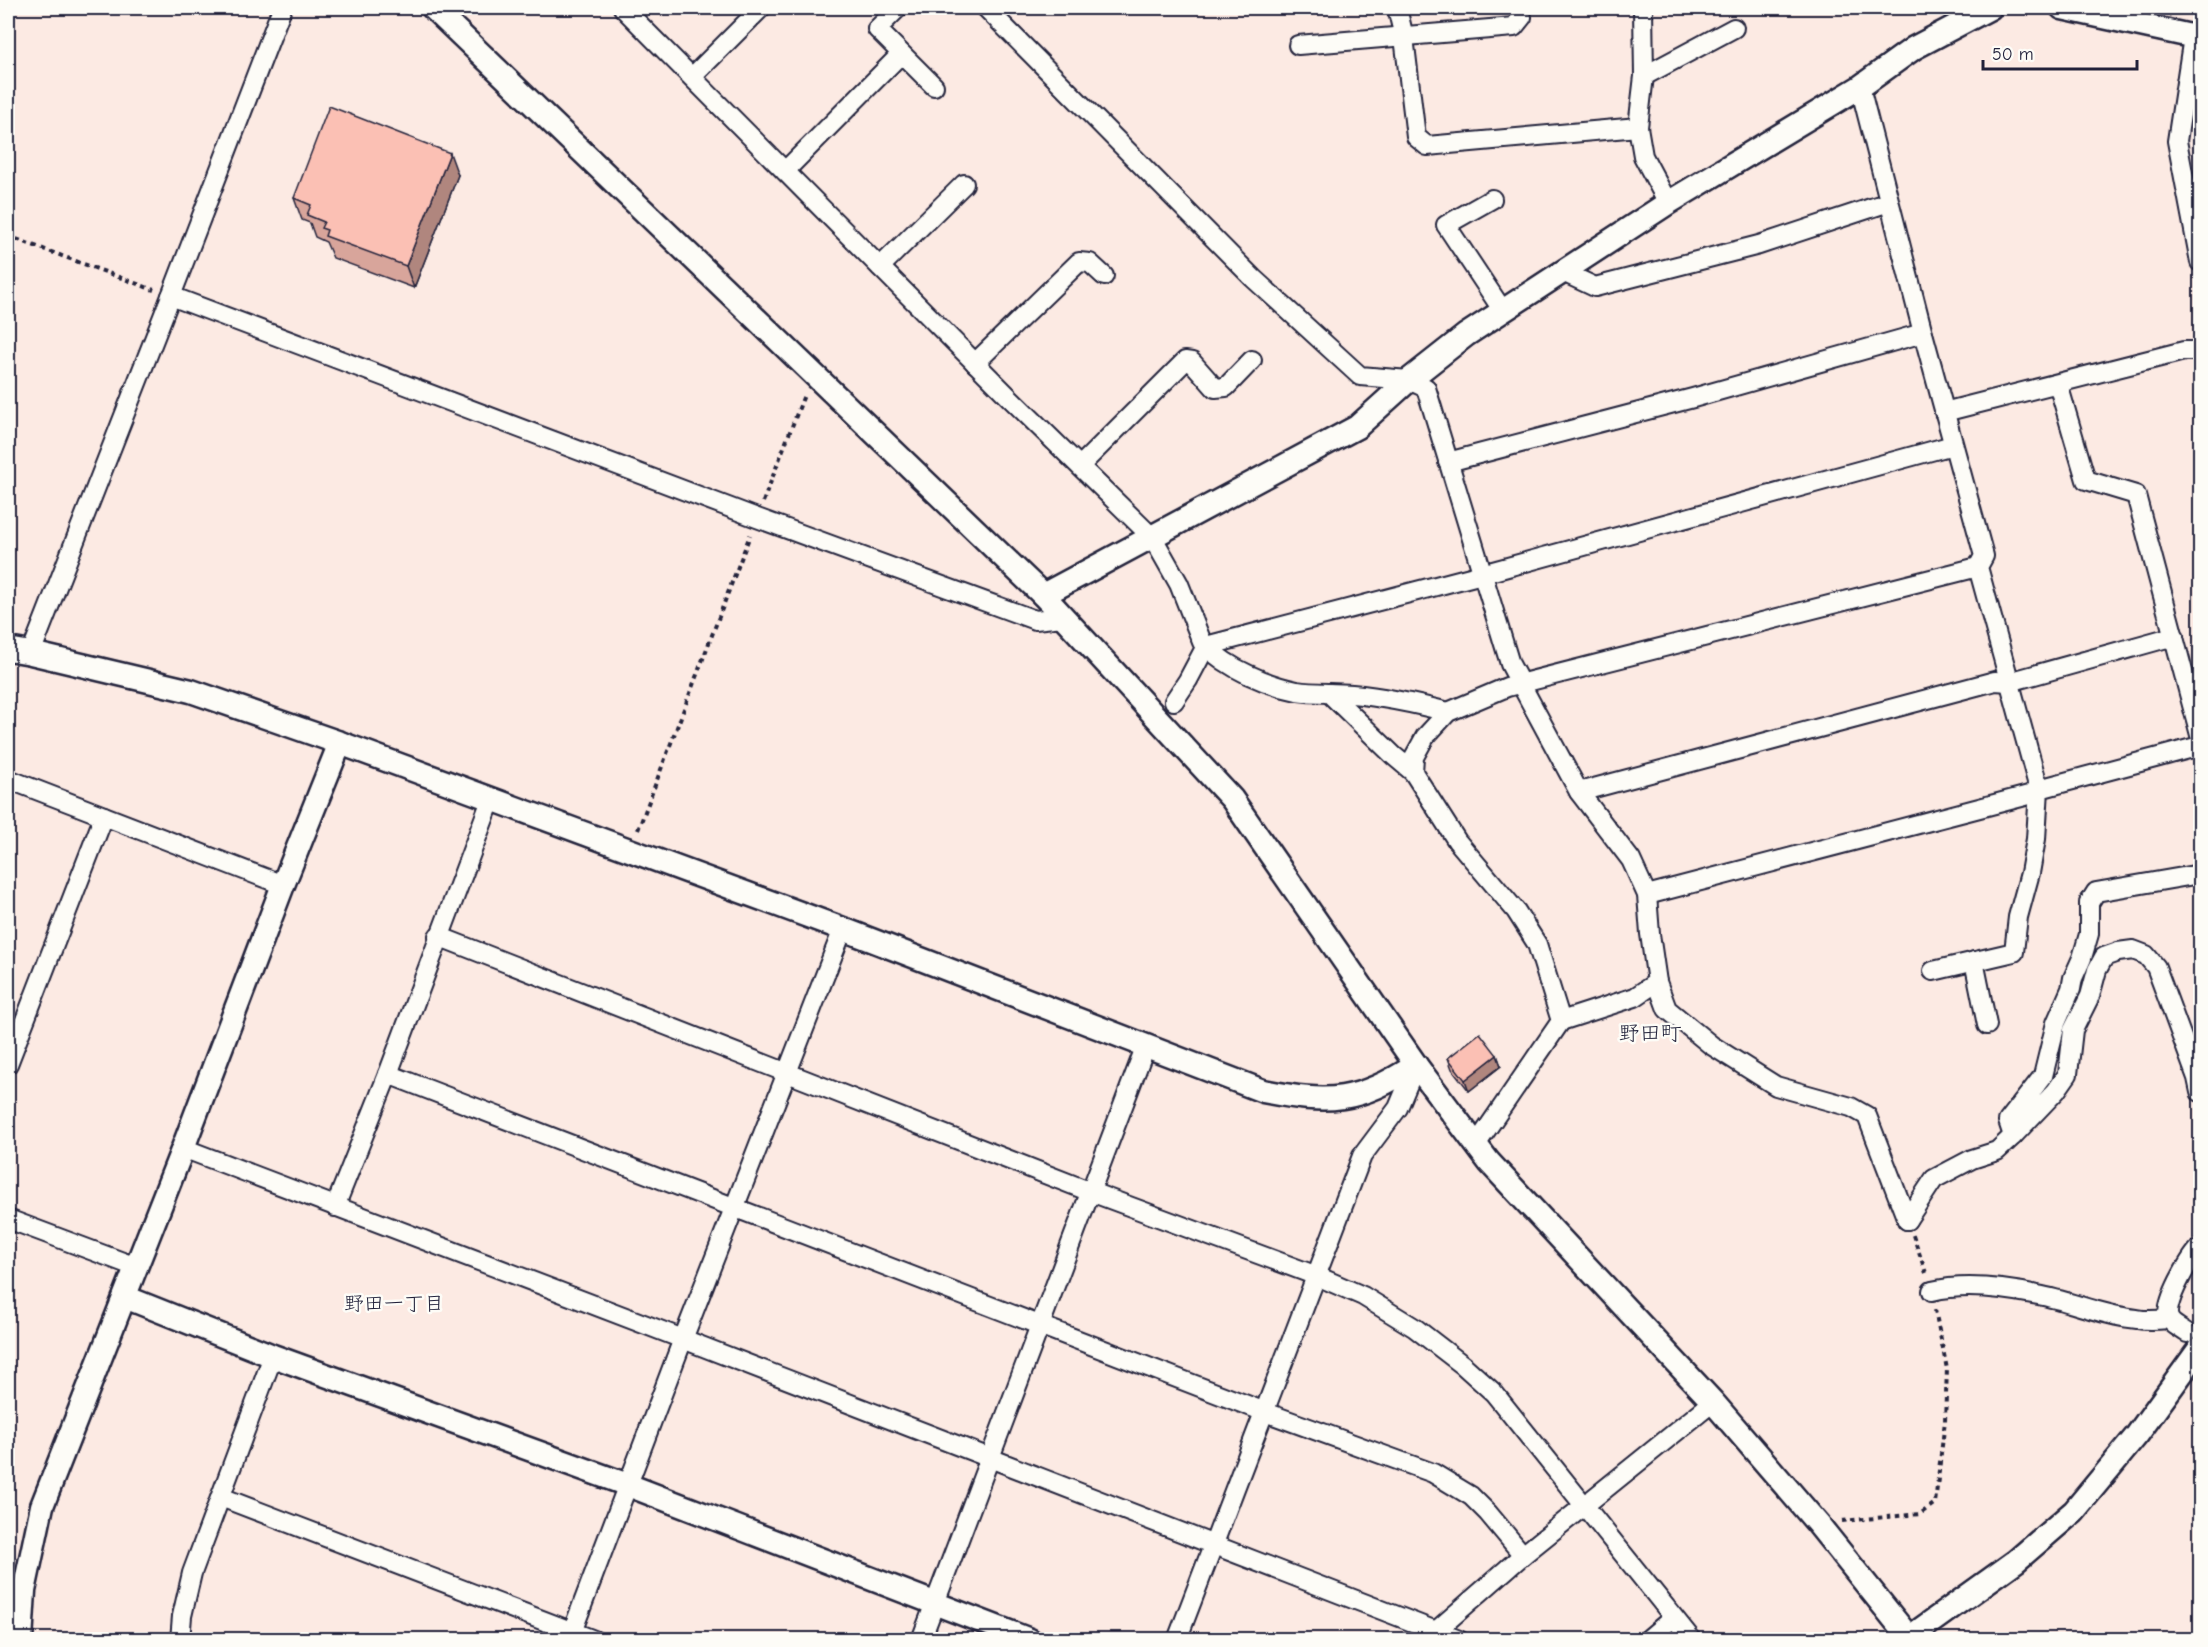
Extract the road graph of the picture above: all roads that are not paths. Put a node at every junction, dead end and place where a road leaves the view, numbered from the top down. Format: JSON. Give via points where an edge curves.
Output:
{"nodes":[{"id":1,"x":282,"y":8,"type":"edge"},
{"id":2,"x":433,"y":8,"type":"edge"},
{"id":3,"x":623,"y":8,"type":"edge"},
{"id":4,"x":761,"y":8,"type":"edge"},
{"id":5,"x":898,"y":8,"type":"edge"},
{"id":6,"x":986,"y":8,"type":"edge"},
{"id":7,"x":1397,"y":8,"type":"edge"},
{"id":8,"x":1520,"y":8,"type":"edge"},
{"id":9,"x":1645,"y":8,"type":"edge"},
{"id":10,"x":1990,"y":8,"type":"edge"},
{"id":11,"x":2062,"y":8,"type":"edge"},
{"id":12,"x":1734,"y":28,"type":"dead end"},
{"id":13,"x":1404,"y":37,"type":"junction"},
{"id":14,"x":2197,"y":38,"type":"edge"},
{"id":15,"x":1298,"y":45,"type":"dead end"},
{"id":16,"x":901,"y":54,"type":"junction"},
{"id":17,"x":1644,"y":76,"type":"junction"},
{"id":18,"x":692,"y":77,"type":"junction"},
{"id":19,"x":934,"y":86,"type":"dead end"},
{"id":20,"x":1860,"y":87,"type":"junction"},
{"id":21,"x":1638,"y":127,"type":"junction"},
{"id":22,"x":785,"y":171,"type":"junction"},
{"id":23,"x":964,"y":184,"type":"dead end"},
{"id":24,"x":1492,"y":199,"type":"dead end"},
{"id":25,"x":1889,"y":202,"type":"junction"},
{"id":26,"x":1668,"y":203,"type":"junction"},
{"id":27,"x":2200,"y":262,"type":"edge"},
{"id":28,"x":880,"y":267,"type":"junction"},
{"id":29,"x":1563,"y":272,"type":"junction"},
{"id":30,"x":1104,"y":276,"type":"dead end"},
{"id":31,"x":171,"y":296,"type":"junction"},
{"id":32,"x":1503,"y":311,"type":"junction"},
{"id":33,"x":1923,"y":333,"type":"junction"},
{"id":34,"x":2200,"y":351,"type":"edge"},
{"id":35,"x":1252,"y":360,"type":"dead end"},
{"id":36,"x":975,"y":363,"type":"junction"},
{"id":37,"x":1409,"y":380,"type":"junction"},
{"id":38,"x":2058,"y":384,"type":"junction"},
{"id":39,"x":1944,"y":412,"type":"junction"},
{"id":40,"x":1953,"y":445,"type":"junction"},
{"id":41,"x":1448,"y":462,"type":"junction"},
{"id":42,"x":1080,"y":466,"type":"junction"},
{"id":43,"x":1153,"y":538,"type":"junction"},
{"id":44,"x":1978,"y":567,"type":"junction"},
{"id":45,"x":1482,"y":574,"type":"junction"},
{"id":46,"x":1043,"y":595,"type":"junction"},
{"id":47,"x":1063,"y":617,"type":"junction"},
{"id":48,"x":2174,"y":636,"type":"junction"},
{"id":49,"x":1206,"y":646,"type":"junction"},
{"id":50,"x":8,"y":649,"type":"edge"},
{"id":51,"x":31,"y":653,"type":"junction"},
{"id":52,"x":2009,"y":682,"type":"junction"},
{"id":53,"x":1521,"y":684,"type":"junction"},
{"id":54,"x":1329,"y":693,"type":"junction"},
{"id":55,"x":1174,"y":701,"type":"dead end"},
{"id":56,"x":1448,"y":712,"type":"junction"},
{"id":57,"x":2200,"y":735,"type":"edge"},
{"id":58,"x":340,"y":743,"type":"junction"},
{"id":59,"x":2200,"y":746,"type":"edge"},
{"id":60,"x":1413,"y":772,"type":"junction"},
{"id":61,"x":8,"y":779,"type":"edge"},
{"id":62,"x":2039,"y":789,"type":"junction"},
{"id":63,"x":1579,"y":792,"type":"junction"},
{"id":64,"x":491,"y":800,"type":"junction"},
{"id":65,"x":104,"y":816,"type":"junction"},
{"id":66,"x":2200,"y":874,"type":"edge"},
{"id":67,"x":283,"y":885,"type":"junction"},
{"id":68,"x":1647,"y":895,"type":"junction"},
{"id":69,"x":843,"y":929,"type":"junction"},
{"id":70,"x":438,"y":936,"type":"junction"},
{"id":71,"x":1974,"y":961,"type":"junction"},
{"id":72,"x":1933,"y":971,"type":"dead end"},
{"id":73,"x":1657,"y":982,"type":"junction"},
{"id":74,"x":1561,"y":1021,"type":"junction"},
{"id":75,"x":1987,"y":1025,"type":"dead end"},
{"id":76,"x":1146,"y":1045,"type":"junction"},
{"id":77,"x":8,"y":1064,"type":"edge"},
{"id":78,"x":1416,"y":1065,"type":"junction"},
{"id":79,"x":786,"y":1073,"type":"junction"},
{"id":80,"x":388,"y":1074,"type":"junction"},
{"id":81,"x":2200,"y":1092,"type":"edge"},
{"id":82,"x":2013,"y":1136,"type":"junction"},
{"id":83,"x":1476,"y":1145,"type":"junction"},
{"id":84,"x":183,"y":1148,"type":"junction"},
{"id":85,"x":1091,"y":1192,"type":"junction"},
{"id":86,"x":734,"y":1206,"type":"junction"},
{"id":87,"x":335,"y":1207,"type":"junction"},
{"id":88,"x":8,"y":1219,"type":"edge"},
{"id":89,"x":2200,"y":1248,"type":"edge"},
{"id":90,"x":136,"y":1268,"type":"junction"},
{"id":91,"x":1317,"y":1276,"type":"junction"},
{"id":92,"x":1932,"y":1291,"type":"road end"},
{"id":93,"x":125,"y":1297,"type":"junction"},
{"id":94,"x":2169,"y":1320,"type":"junction"},
{"id":95,"x":1039,"y":1324,"type":"junction"},
{"id":96,"x":683,"y":1339,"type":"junction"},
{"id":97,"x":2196,"y":1349,"type":"edge"},
{"id":98,"x":273,"y":1356,"type":"junction"},
{"id":99,"x":1713,"y":1402,"type":"junction"},
{"id":100,"x":1265,"y":1412,"type":"junction"},
{"id":101,"x":988,"y":1458,"type":"junction"},
{"id":102,"x":628,"y":1485,"type":"junction"},
{"id":103,"x":221,"y":1497,"type":"junction"},
{"id":104,"x":1586,"y":1505,"type":"junction"},
{"id":105,"x":1215,"y":1544,"type":"junction"},
{"id":106,"x":1523,"y":1555,"type":"junction"},
{"id":107,"x":935,"y":1603,"type":"junction"},
{"id":108,"x":1673,"y":1618,"type":"junction"},
{"id":109,"x":1436,"y":1631,"type":"junction"},
{"id":110,"x":571,"y":1635,"type":"edge"},
{"id":111,"x":1909,"y":1639,"type":"edge"},
{"id":112,"x":21,"y":1640,"type":"edge"},
{"id":113,"x":180,"y":1640,"type":"edge"},
{"id":114,"x":594,"y":1640,"type":"edge"},
{"id":115,"x":921,"y":1640,"type":"edge"},
{"id":116,"x":1030,"y":1640,"type":"edge"},
{"id":117,"x":1177,"y":1640,"type":"edge"},
{"id":118,"x":1459,"y":1640,"type":"edge"},
{"id":119,"x":1647,"y":1640,"type":"edge"},
{"id":120,"x":1692,"y":1640,"type":"edge"}],
"edges":[{"from":1,"to":31,"type":"street"},
{"from":2,"to":46,"type":"street"},
{"from":3,"to":18,"type":"street"},
{"from":4,"to":18,"type":"street"},
{"from":5,"to":16,"type":"street","via":[[877,29]]},
{"from":6,"to":37,"type":"street","via":[[1253,278],[1360,376]]},
{"from":7,"to":13,"type":"street"},
{"from":8,"to":13,"type":"street","via":[[1522,17],[1514,27]]},
{"from":9,"to":17,"type":"street"},
{"from":10,"to":20,"type":"street","via":[[1914,48]]},
{"from":11,"to":14,"type":"street"},
{"from":12,"to":17,"type":"street"},
{"from":13,"to":15,"type":"street"},
{"from":13,"to":21,"type":"street","via":[[1416,137],[1427,146]]},
{"from":14,"to":27,"type":"street","via":[[2177,141]]},
{"from":16,"to":19,"type":"street"},
{"from":16,"to":22,"type":"street"},
{"from":17,"to":21,"type":"street"},
{"from":18,"to":22,"type":"street"},
{"from":20,"to":25,"type":"street"},
{"from":20,"to":26,"type":"street"},
{"from":21,"to":26,"type":"street","via":[[1643,156]]},
{"from":22,"to":28,"type":"street"},
{"from":23,"to":28,"type":"street"},
{"from":24,"to":32,"type":"street","via":[[1446,225]]},
{"from":25,"to":29,"type":"street","via":[[1759,245],[1595,287]]},
{"from":25,"to":33,"type":"street"},
{"from":26,"to":29,"type":"street"},
{"from":28,"to":36,"type":"street"},
{"from":29,"to":32,"type":"street"},
{"from":30,"to":36,"type":"street","via":[[1090,263],[1079,262]]},
{"from":31,"to":47,"type":"street","via":[[1035,620]]},
{"from":31,"to":51,"type":"street"},
{"from":32,"to":37,"type":"street"},
{"from":33,"to":39,"type":"street"},
{"from":33,"to":41,"type":"street"},
{"from":34,"to":38,"type":"street","via":[[2184,351]]},
{"from":35,"to":42,"type":"street","via":[[1226,387],[1215,388],[1192,362],[1185,361]]},
{"from":36,"to":42,"type":"street"},
{"from":37,"to":41,"type":"street","via":[[1426,388]]},
{"from":37,"to":43,"type":"street","via":[[1357,427]]},
{"from":38,"to":39,"type":"street"},
{"from":38,"to":48,"type":"street","via":[[2086,480],[2136,495]]},
{"from":39,"to":40,"type":"street"},
{"from":40,"to":44,"type":"street","via":[[1984,555]]},
{"from":40,"to":45,"type":"street"},
{"from":41,"to":45,"type":"street"},
{"from":42,"to":43,"type":"street"},
{"from":43,"to":46,"type":"street"},
{"from":43,"to":49,"type":"street","via":[[1179,584]]},
{"from":44,"to":52,"type":"street"},
{"from":44,"to":53,"type":"street"},
{"from":45,"to":49,"type":"street"},
{"from":45,"to":53,"type":"street","via":[[1510,664]]},
{"from":46,"to":47,"type":"street"},
{"from":47,"to":78,"type":"street","via":[[1232,799]]},
{"from":48,"to":52,"type":"street"},
{"from":48,"to":57,"type":"street"},
{"from":49,"to":54,"type":"street","via":[[1221,660],[1271,684]]},
{"from":49,"to":55,"type":"street"},
{"from":50,"to":51,"type":"street"},
{"from":51,"to":58,"type":"street","via":[[191,691]]},
{"from":52,"to":62,"type":"street"},
{"from":52,"to":63,"type":"street","via":[[1995,681]]},
{"from":53,"to":56,"type":"street"},
{"from":53,"to":63,"type":"street"},
{"from":54,"to":56,"type":"street","via":[[1397,700]]},
{"from":54,"to":60,"type":"street"},
{"from":56,"to":60,"type":"street","via":[[1425,737],[1414,757]]},
{"from":58,"to":64,"type":"street"},
{"from":58,"to":67,"type":"street"},
{"from":59,"to":62,"type":"street"},
{"from":60,"to":74,"type":"street","via":[[1457,841],[1516,911],[1537,944]]},
{"from":61,"to":65,"type":"street"},
{"from":62,"to":68,"type":"street","via":[[2029,795]]},
{"from":62,"to":71,"type":"street","via":[[2036,839],[2014,952]]},
{"from":63,"to":68,"type":"street","via":[[1631,860]]},
{"from":64,"to":69,"type":"street"},
{"from":64,"to":70,"type":"street"},
{"from":65,"to":67,"type":"street"},
{"from":65,"to":77,"type":"street"},
{"from":66,"to":82,"type":"street","via":[[2096,892],[2089,903],[2089,934],[2056,1023],[2043,1076],[2008,1121]]},
{"from":67,"to":84,"type":"street"},
{"from":68,"to":73,"type":"street"},
{"from":69,"to":76,"type":"street"},
{"from":69,"to":79,"type":"street"},
{"from":70,"to":79,"type":"street"},
{"from":70,"to":80,"type":"street"},
{"from":71,"to":72,"type":"street"},
{"from":71,"to":75,"type":"street"},
{"from":73,"to":74,"type":"street","via":[[1635,997]]},
{"from":73,"to":82,"type":"street","via":[[1667,1009],[1711,1045],[1776,1086],[1851,1107],[1867,1116],[1907,1220],[1934,1179],[1997,1151]]},
{"from":74,"to":83,"type":"street"},
{"from":76,"to":78,"type":"street","via":[[1263,1091],[1304,1099],[1333,1100],[1368,1092]]},
{"from":76,"to":85,"type":"street"},
{"from":78,"to":83,"type":"street"},
{"from":78,"to":91,"type":"street","via":[[1398,1108],[1362,1156]]},
{"from":79,"to":85,"type":"street"},
{"from":79,"to":86,"type":"street"},
{"from":80,"to":86,"type":"street"},
{"from":80,"to":87,"type":"street"},
{"from":81,"to":82,"type":"street","via":[[2157,967],[2146,955],[2133,950],[2118,952],[2104,957],[2097,969],[2090,996],[2073,1030],[2068,1074]]},
{"from":83,"to":99,"type":"street"},
{"from":84,"to":87,"type":"street"},
{"from":84,"to":90,"type":"street"},
{"from":85,"to":91,"type":"street"},
{"from":85,"to":95,"type":"street"},
{"from":86,"to":95,"type":"street"},
{"from":86,"to":96,"type":"street"},
{"from":87,"to":96,"type":"street"},
{"from":88,"to":90,"type":"street"},
{"from":89,"to":94,"type":"street","via":[[2176,1285]]},
{"from":90,"to":93,"type":"street"},
{"from":91,"to":100,"type":"street"},
{"from":91,"to":104,"type":"street","via":[[1415,1328],[1463,1365],[1494,1393]]},
{"from":92,"to":94,"type":"street","via":[[1991,1288],[2038,1295],[2128,1318]]},
{"from":93,"to":98,"type":"street"},
{"from":93,"to":112,"type":"street","via":[[42,1506],[24,1591]]},
{"from":94,"to":97,"type":"street"},
{"from":95,"to":100,"type":"street"},
{"from":95,"to":101,"type":"street"},
{"from":96,"to":101,"type":"street"},
{"from":96,"to":102,"type":"street"},
{"from":97,"to":111,"type":"street","via":[[2137,1435],[2074,1512],[2016,1562]]},
{"from":98,"to":102,"type":"street"},
{"from":98,"to":103,"type":"street"},
{"from":99,"to":104,"type":"street"},
{"from":99,"to":111,"type":"street","via":[[1818,1524]]},
{"from":100,"to":105,"type":"street"},
{"from":100,"to":106,"type":"street","via":[[1433,1473],[1471,1496]]},
{"from":101,"to":105,"type":"street"},
{"from":101,"to":107,"type":"street"},
{"from":102,"to":107,"type":"street"},
{"from":102,"to":110,"type":"street"},
{"from":103,"to":110,"type":"street"},
{"from":103,"to":113,"type":"street","via":[[192,1573]]},
{"from":104,"to":106,"type":"street"},
{"from":104,"to":108,"type":"street"},
{"from":105,"to":109,"type":"street"},
{"from":105,"to":117,"type":"street"},
{"from":106,"to":109,"type":"street"},
{"from":107,"to":115,"type":"street"},
{"from":107,"to":116,"type":"street"},
{"from":108,"to":119,"type":"street"},
{"from":108,"to":120,"type":"street"},
{"from":109,"to":118,"type":"street"},
{"from":110,"to":114,"type":"street"}]}
